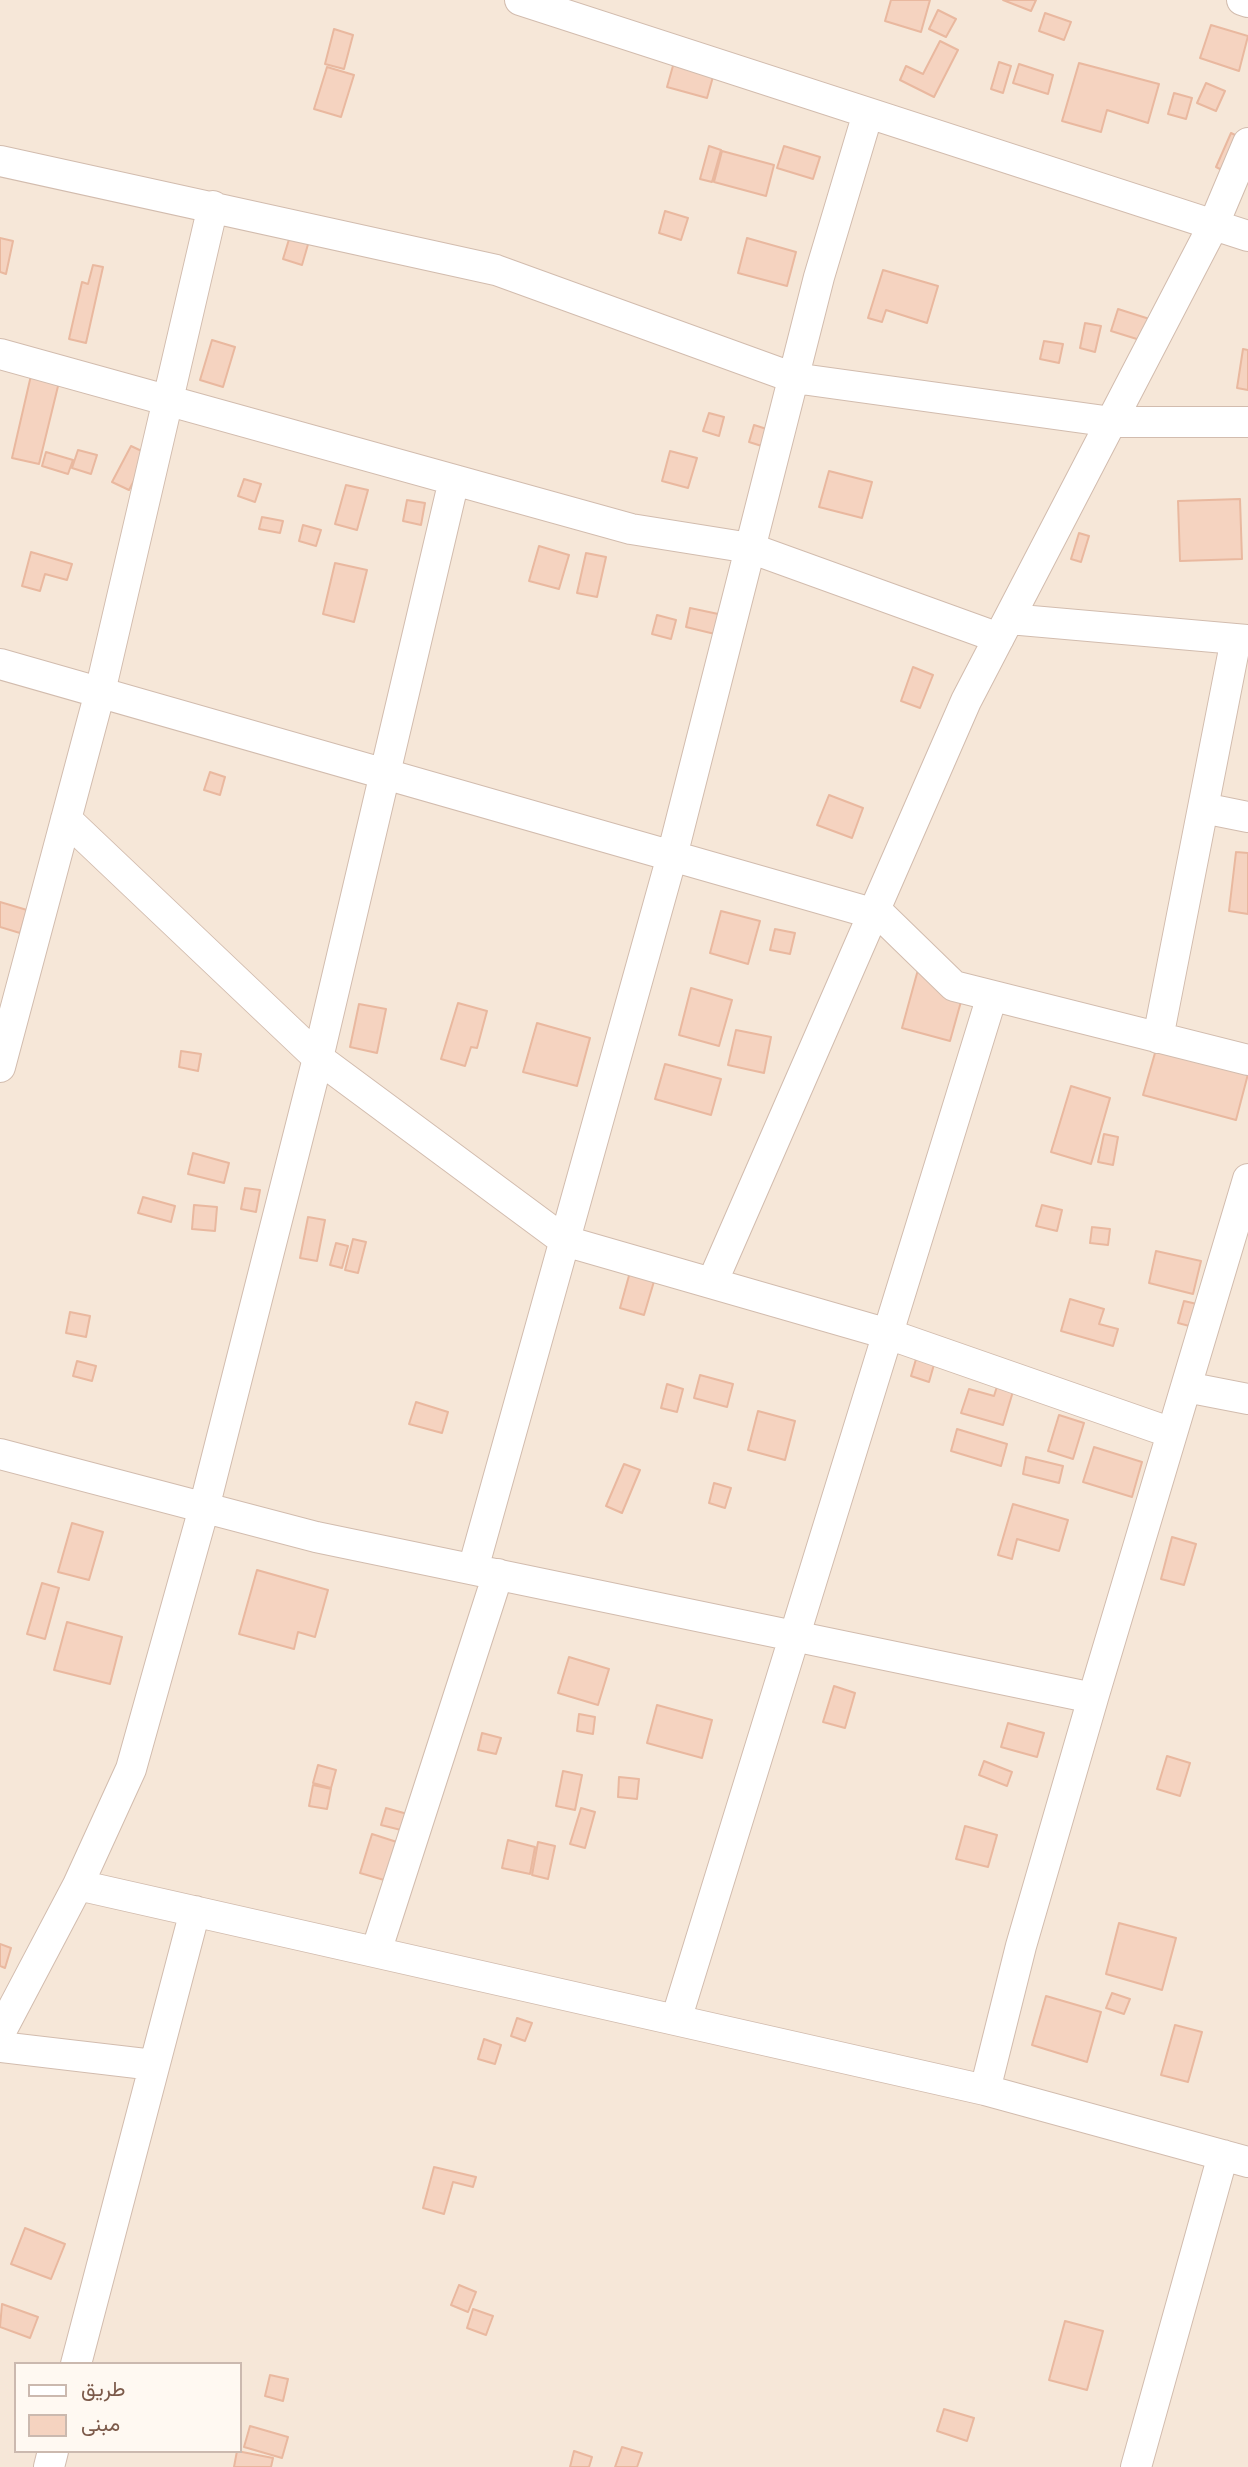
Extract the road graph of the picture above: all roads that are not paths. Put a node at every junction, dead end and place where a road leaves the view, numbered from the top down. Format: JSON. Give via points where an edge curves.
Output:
{"nodes":[{"id":1,"x":520,"y":0,"type":"edge"},
{"id":2,"x":1242,"y":0,"type":"edge"},
{"id":3,"x":1248,"y":2,"type":"edge"},
{"id":4,"x":869,"y":113,"type":"junction"},
{"id":5,"x":1248,"y":143,"type":"edge"},
{"id":6,"x":0,"y":161,"type":"edge"},
{"id":7,"x":213,"y":206,"type":"junction"},
{"id":8,"x":1213,"y":226,"type":"junction"},
{"id":9,"x":1248,"y":236,"type":"edge"},
{"id":10,"x":0,"y":354,"type":"edge"},
{"id":11,"x":794,"y":378,"type":"junction"},
{"id":12,"x":168,"y":401,"type":"junction"},
{"id":13,"x":1112,"y":422,"type":"junction"},
{"id":14,"x":1248,"y":422,"type":"edge"},
{"id":15,"x":454,"y":480,"type":"junction"},
{"id":16,"x":750,"y":548,"type":"junction"},
{"id":17,"x":1004,"y":628,"type":"junction"},
{"id":18,"x":1242,"y":640,"type":"edge"},
{"id":19,"x":0,"y":664,"type":"edge"},
{"id":20,"x":100,"y":692,"type":"junction"},
{"id":21,"x":385,"y":774,"type":"junction"},
{"id":22,"x":1203,"y":808,"type":"junction"},
{"id":23,"x":1248,"y":817,"type":"edge"},
{"id":24,"x":66,"y":819,"type":"junction"},
{"id":25,"x":672,"y":856,"type":"junction"},
{"id":26,"x":873,"y":914,"type":"junction"},
{"id":27,"x":992,"y":996,"type":"junction"},
{"id":28,"x":1158,"y":1038,"type":"junction"},
{"id":29,"x":318,"y":1058,"type":"junction"},
{"id":30,"x":1248,"y":1060,"type":"edge"},
{"id":31,"x":0,"y":1067,"type":"edge"},
{"id":32,"x":1248,"y":1179,"type":"edge"},
{"id":33,"x":565,"y":1241,"type":"junction"},
{"id":34,"x":712,"y":1283,"type":"junction"},
{"id":35,"x":888,"y":1334,"type":"junction"},
{"id":36,"x":1186,"y":1387,"type":"junction"},
{"id":37,"x":1248,"y":1399,"type":"edge"},
{"id":38,"x":1172,"y":1433,"type":"junction"},
{"id":39,"x":0,"y":1454,"type":"edge"},
{"id":40,"x":204,"y":1508,"type":"junction"},
{"id":41,"x":486,"y":1572,"type":"junction"},
{"id":42,"x":795,"y":1636,"type":"junction"},
{"id":43,"x":1093,"y":1698,"type":"junction"},
{"id":44,"x":78,"y":1885,"type":"junction"},
{"id":45,"x":195,"y":1911,"type":"junction"},
{"id":46,"x":376,"y":1952,"type":"junction"},
{"id":47,"x":677,"y":2020,"type":"junction"},
{"id":48,"x":0,"y":2033,"type":"edge"},
{"id":49,"x":0,"y":2047,"type":"edge"},
{"id":50,"x":154,"y":2065,"type":"junction"},
{"id":51,"x":985,"y":2090,"type":"junction"},
{"id":52,"x":1235,"y":2158,"type":"edge"},
{"id":53,"x":77,"y":2362,"type":"edge"},
{"id":54,"x":1136,"y":2467,"type":"edge"}],
"edges":[{"from":1,"to":4,"type":"street"},
{"from":2,"to":3,"type":"street"},
{"from":4,"to":8,"type":"street"},
{"from":4,"to":11,"type":"street"},
{"from":5,"to":8,"type":"street"},
{"from":6,"to":7,"type":"street"},
{"from":7,"to":11,"type":"street","via":[[496,271]]},
{"from":7,"to":12,"type":"street"},
{"from":8,"to":9,"type":"street"},
{"from":8,"to":13,"type":"street"},
{"from":10,"to":12,"type":"street"},
{"from":11,"to":13,"type":"street"},
{"from":11,"to":16,"type":"street"},
{"from":12,"to":15,"type":"street"},
{"from":12,"to":20,"type":"street"},
{"from":13,"to":14,"type":"street"},
{"from":13,"to":17,"type":"street"},
{"from":15,"to":16,"type":"street","via":[[631,529]]},
{"from":15,"to":21,"type":"street"},
{"from":16,"to":17,"type":"street"},
{"from":16,"to":25,"type":"street"},
{"from":17,"to":18,"type":"street"},
{"from":17,"to":26,"type":"street","via":[[966,701]]},
{"from":18,"to":22,"type":"street"},
{"from":19,"to":20,"type":"street"},
{"from":20,"to":21,"type":"street"},
{"from":20,"to":24,"type":"street"},
{"from":21,"to":25,"type":"street"},
{"from":21,"to":29,"type":"street"},
{"from":22,"to":23,"type":"street"},
{"from":22,"to":28,"type":"street"},
{"from":24,"to":29,"type":"street"},
{"from":24,"to":31,"type":"street"},
{"from":25,"to":26,"type":"street"},
{"from":25,"to":33,"type":"street"},
{"from":26,"to":27,"type":"street","via":[[882,916],[954,986]]},
{"from":26,"to":34,"type":"street"},
{"from":27,"to":28,"type":"street"},
{"from":27,"to":35,"type":"street"},
{"from":28,"to":30,"type":"street"},
{"from":29,"to":33,"type":"street"},
{"from":29,"to":40,"type":"street"},
{"from":32,"to":36,"type":"street"},
{"from":33,"to":34,"type":"street"},
{"from":33,"to":41,"type":"street"},
{"from":34,"to":35,"type":"street"},
{"from":35,"to":38,"type":"street"},
{"from":35,"to":42,"type":"street"},
{"from":36,"to":37,"type":"street"},
{"from":36,"to":38,"type":"street"},
{"from":38,"to":43,"type":"street"},
{"from":39,"to":40,"type":"street"},
{"from":40,"to":41,"type":"street"},
{"from":40,"to":44,"type":"street","via":[[131,1769]]},
{"from":41,"to":42,"type":"street"},
{"from":41,"to":46,"type":"street"},
{"from":42,"to":43,"type":"street"},
{"from":42,"to":47,"type":"street"},
{"from":43,"to":51,"type":"street"},
{"from":44,"to":45,"type":"street"},
{"from":44,"to":48,"type":"street"},
{"from":45,"to":46,"type":"street"},
{"from":45,"to":50,"type":"street"},
{"from":46,"to":47,"type":"street"},
{"from":47,"to":51,"type":"street"},
{"from":49,"to":50,"type":"street"},
{"from":50,"to":53,"type":"street"},
{"from":51,"to":52,"type":"street"},
{"from":52,"to":54,"type":"street"}]}
